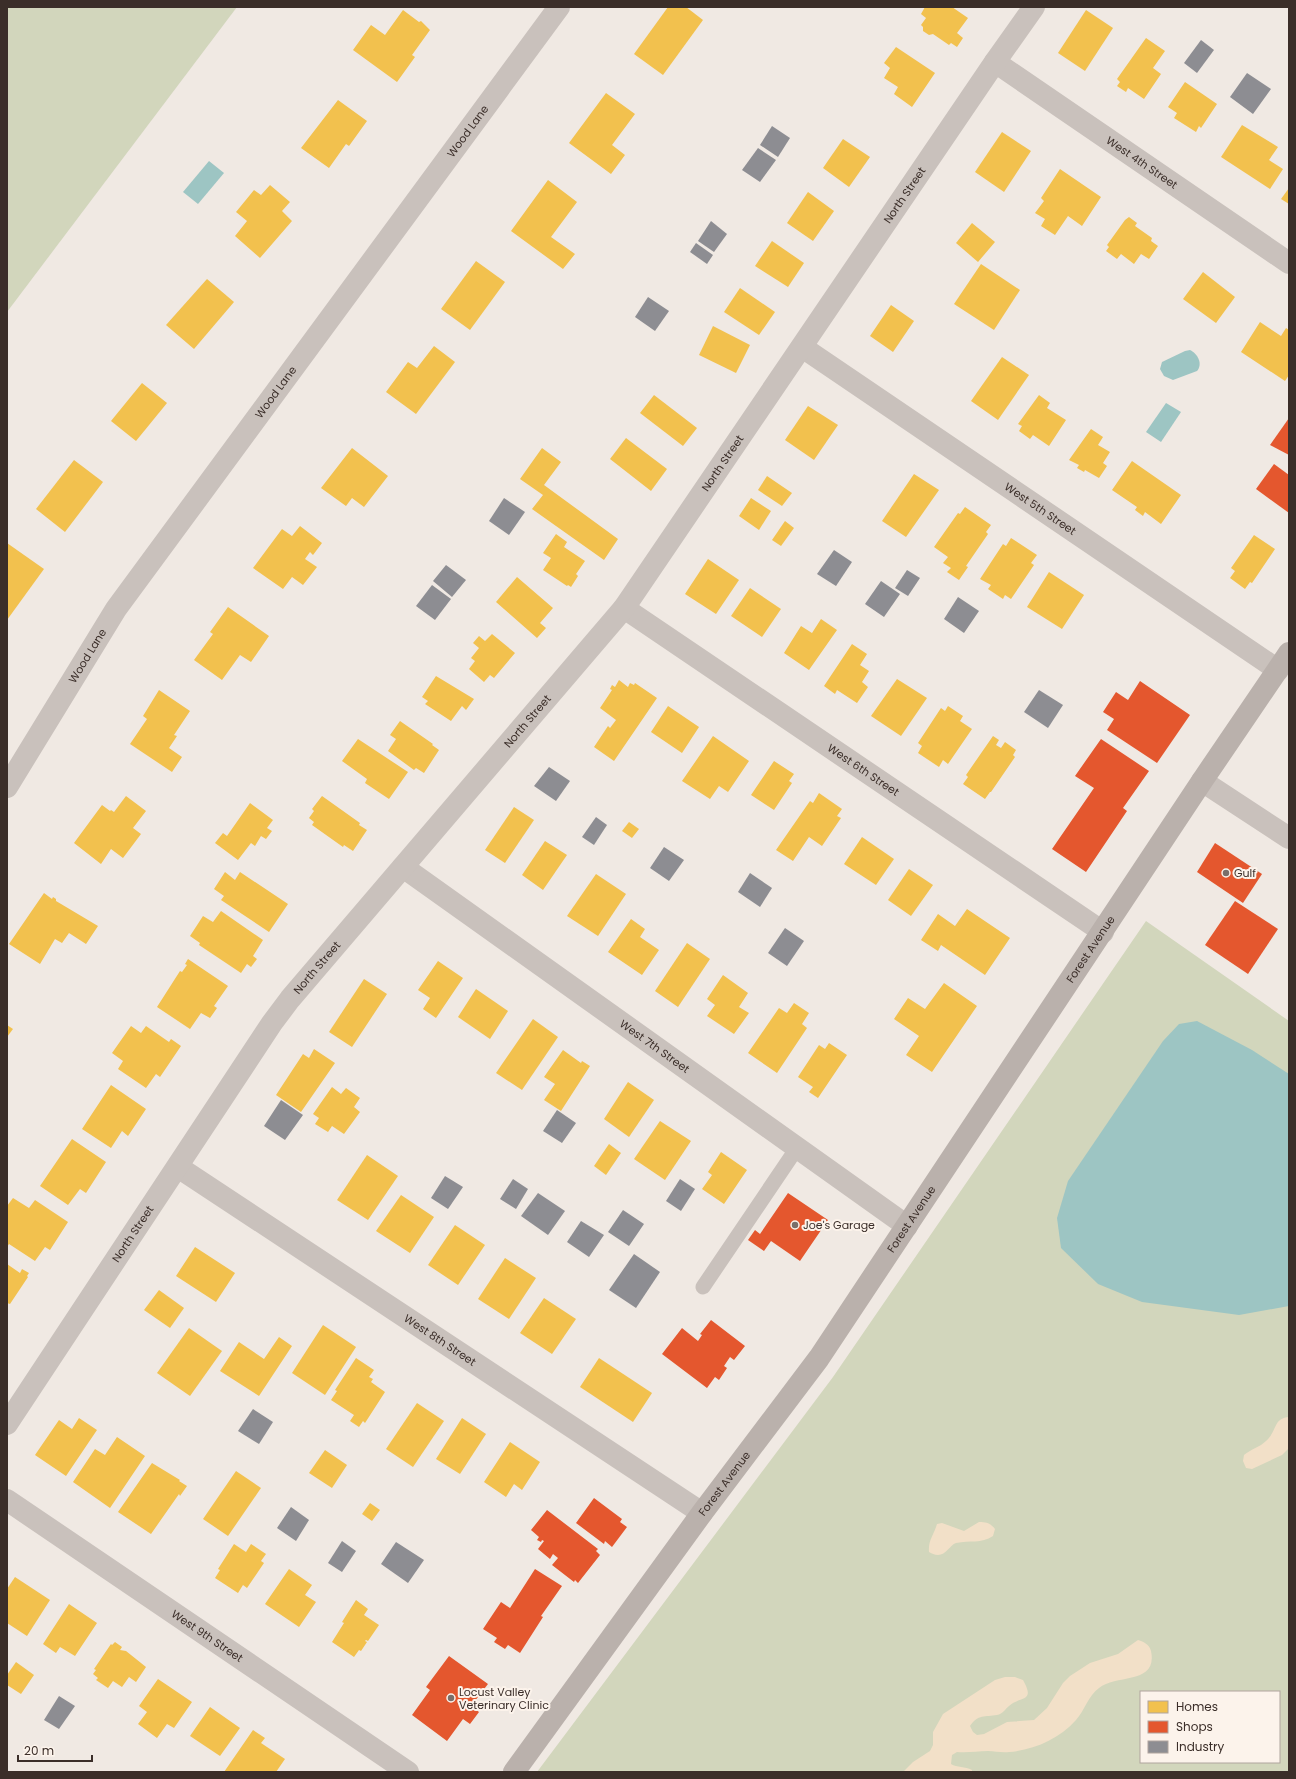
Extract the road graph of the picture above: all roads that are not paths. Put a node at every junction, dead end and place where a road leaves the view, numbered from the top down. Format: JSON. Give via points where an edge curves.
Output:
{"nodes":[{"id":1,"x":559,"y":7,"type":"edge"},
{"id":2,"x":1034,"y":7,"type":"edge"},
{"id":3,"x":995,"y":62,"type":"junction"},
{"id":4,"x":1289,"y":263,"type":"edge"},
{"id":5,"x":802,"y":347,"type":"junction"},
{"id":6,"x":624,"y":608,"type":"junction"},
{"id":7,"x":1284,"y":661,"type":"edge"},
{"id":8,"x":1202,"y":781,"type":"junction"},
{"id":9,"x":7,"y":786,"type":"edge"},
{"id":10,"x":1289,"y":838,"type":"edge"},
{"id":11,"x":403,"y":867,"type":"junction"},
{"id":12,"x":1103,"y":932,"type":"junction"},
{"id":13,"x":797,"y":1148,"type":"junction"},
{"id":14,"x":178,"y":1167,"type":"junction"},
{"id":15,"x":907,"y":1226,"type":"junction"},
{"id":16,"x":703,"y":1287,"type":"dead end"},
{"id":17,"x":7,"y":1424,"type":"edge"},
{"id":18,"x":7,"y":1500,"type":"edge"},
{"id":19,"x":702,"y":1513,"type":"junction"},
{"id":20,"x":408,"y":1772,"type":"edge"},
{"id":21,"x":514,"y":1772,"type":"edge"}],
"edges":[{"from":1,"to":9,"type":"street","name":"Wood Lane","via":[[116,609]]},
{"from":2,"to":3,"type":"street","name":"North Street"},
{"from":3,"to":4,"type":"street","name":"West 4th Street"},
{"from":3,"to":5,"type":"street","name":"North Street"},
{"from":5,"to":6,"type":"street","name":"North Street"},
{"from":5,"to":7,"type":"street","name":"West 5th Street"},
{"from":6,"to":11,"type":"street","name":"North Street"},
{"from":6,"to":12,"type":"street","name":"West 6th Street"},
{"from":7,"to":8,"type":"main road","name":"Forest Avenue"},
{"from":8,"to":10,"type":"street"},
{"from":8,"to":12,"type":"main road","name":"Forest Avenue"},
{"from":11,"to":13,"type":"street","name":"West 7th Street"},
{"from":11,"to":14,"type":"street","name":"North Street","via":[[285,1005]]},
{"from":12,"to":15,"type":"main road","name":"Forest Avenue"},
{"from":13,"to":15,"type":"street","name":"West 7th Street"},
{"from":13,"to":16,"type":"lane"},
{"from":14,"to":17,"type":"street","name":"North Street"},
{"from":14,"to":19,"type":"street","name":"West 8th Street"},
{"from":15,"to":19,"type":"main road","name":"Forest Avenue","via":[[819,1358]]},
{"from":18,"to":20,"type":"street","name":"West 9th Street"},
{"from":19,"to":21,"type":"main road","name":"Forest Avenue"}]}
